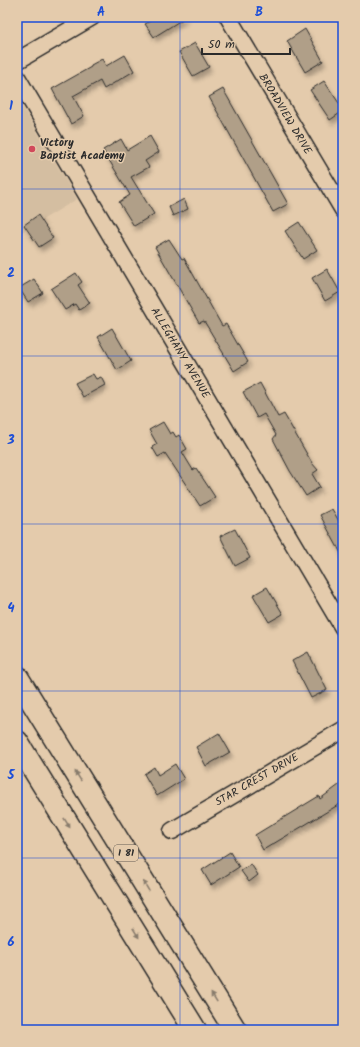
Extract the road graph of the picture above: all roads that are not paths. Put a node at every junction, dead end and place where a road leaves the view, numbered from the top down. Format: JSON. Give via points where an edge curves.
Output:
{"nodes":[{"id":1,"x":92,"y":17,"type":"edge"},
{"id":2,"x":228,"y":17,"type":"edge"},
{"id":3,"x":17,"y":61,"type":"edge"},
{"id":4,"x":17,"y":77,"type":"edge"},
{"id":5,"x":343,"y":210,"type":"edge"},
{"id":6,"x":343,"y":628,"type":"edge"},
{"id":7,"x":17,"y":677,"type":"edge"},
{"id":8,"x":343,"y":730,"type":"edge"},
{"id":9,"x":17,"y":742,"type":"edge"},
{"id":10,"x":172,"y":831,"type":"dead end"},
{"id":11,"x":195,"y":1030,"type":"edge"},
{"id":12,"x":235,"y":1030,"type":"edge"}],
"edges":[{"from":1,"to":3,"type":"street"},
{"from":2,"to":5,"type":"street","name":"BROADVIEW DRIVE"},
{"from":4,"to":6,"type":"street","name":"ALLEGHANY AVENUE"},
{"from":12,"to":7,"type":"highway","number":"I 81","one_way":true},
{"from":8,"to":10,"type":"street","name":"STAR CREST DRIVE"},
{"from":9,"to":11,"type":"highway","one_way":true}]}
